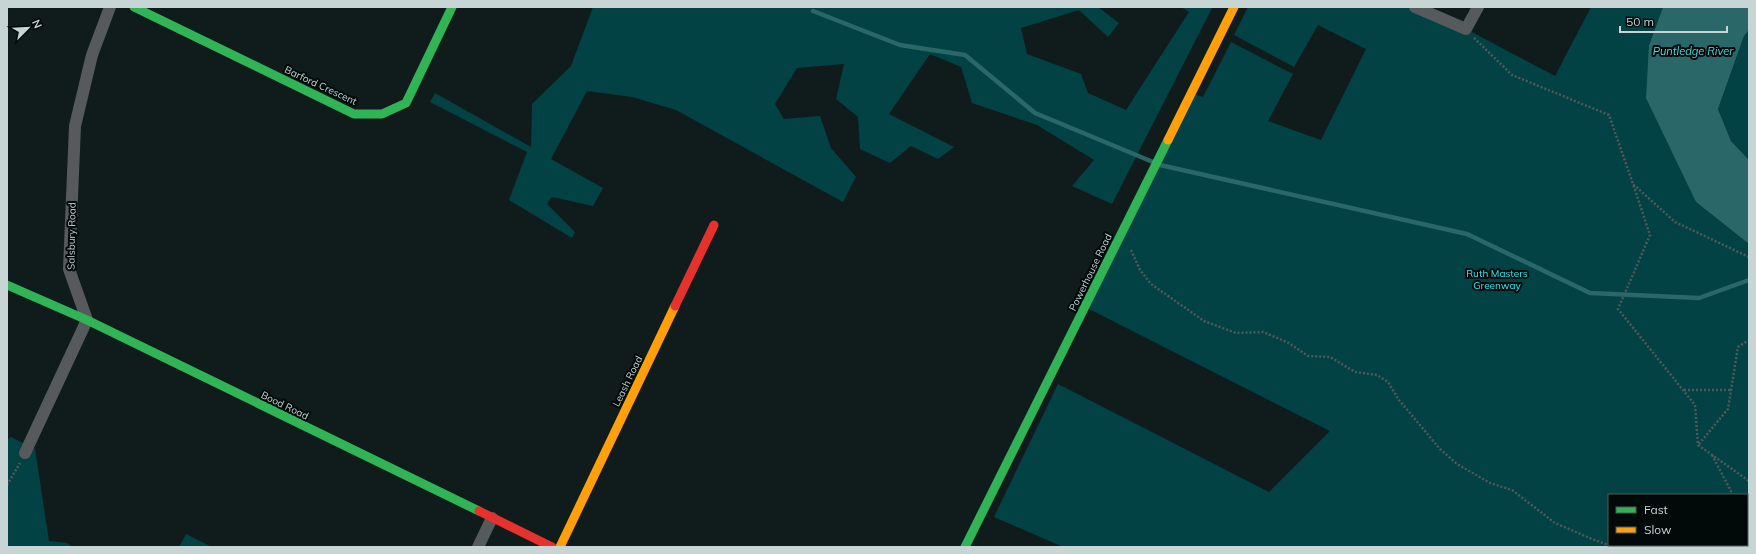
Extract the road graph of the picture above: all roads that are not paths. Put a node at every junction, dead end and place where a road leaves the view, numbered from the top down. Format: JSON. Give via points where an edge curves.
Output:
{"nodes":[{"id":1,"x":110,"y":7,"type":"edge"},
{"id":2,"x":134,"y":7,"type":"edge"},
{"id":3,"x":452,"y":7,"type":"edge"},
{"id":4,"x":1234,"y":7,"type":"edge"},
{"id":5,"x":1415,"y":7,"type":"edge"},
{"id":6,"x":1478,"y":7,"type":"edge"},
{"id":7,"x":714,"y":226,"type":"dead end"},
{"id":8,"x":7,"y":284,"type":"edge"},
{"id":9,"x":87,"y":320,"type":"junction"},
{"id":10,"x":25,"y":453,"type":"road end"},
{"id":11,"x":492,"y":518,"type":"junction"},
{"id":12,"x":478,"y":547,"type":"edge"},
{"id":13,"x":552,"y":547,"type":"edge"},
{"id":14,"x":560,"y":547,"type":"edge"},
{"id":15,"x":965,"y":547,"type":"edge"}],
"edges":[{"from":1,"to":9,"type":"street","name":"Salsbury Road","via":[[92,55],[75,126],[69,269]]},
{"from":2,"to":3,"type":"street","name":"Barford Crescent","via":[[354,114],[382,114],[406,103]]},
{"from":4,"to":15,"type":"street","name":"Powerhouse Road"},
{"from":5,"to":6,"type":"street","via":[[1466,29]]},
{"from":7,"to":14,"type":"street","name":"Leash Road"},
{"from":8,"to":9,"type":"street","name":"Bood Road"},
{"from":9,"to":10,"type":"street"},
{"from":9,"to":11,"type":"street","name":"Bood Road"},
{"from":11,"to":12,"type":"street"},
{"from":11,"to":13,"type":"street","name":"Bood Road"}]}
